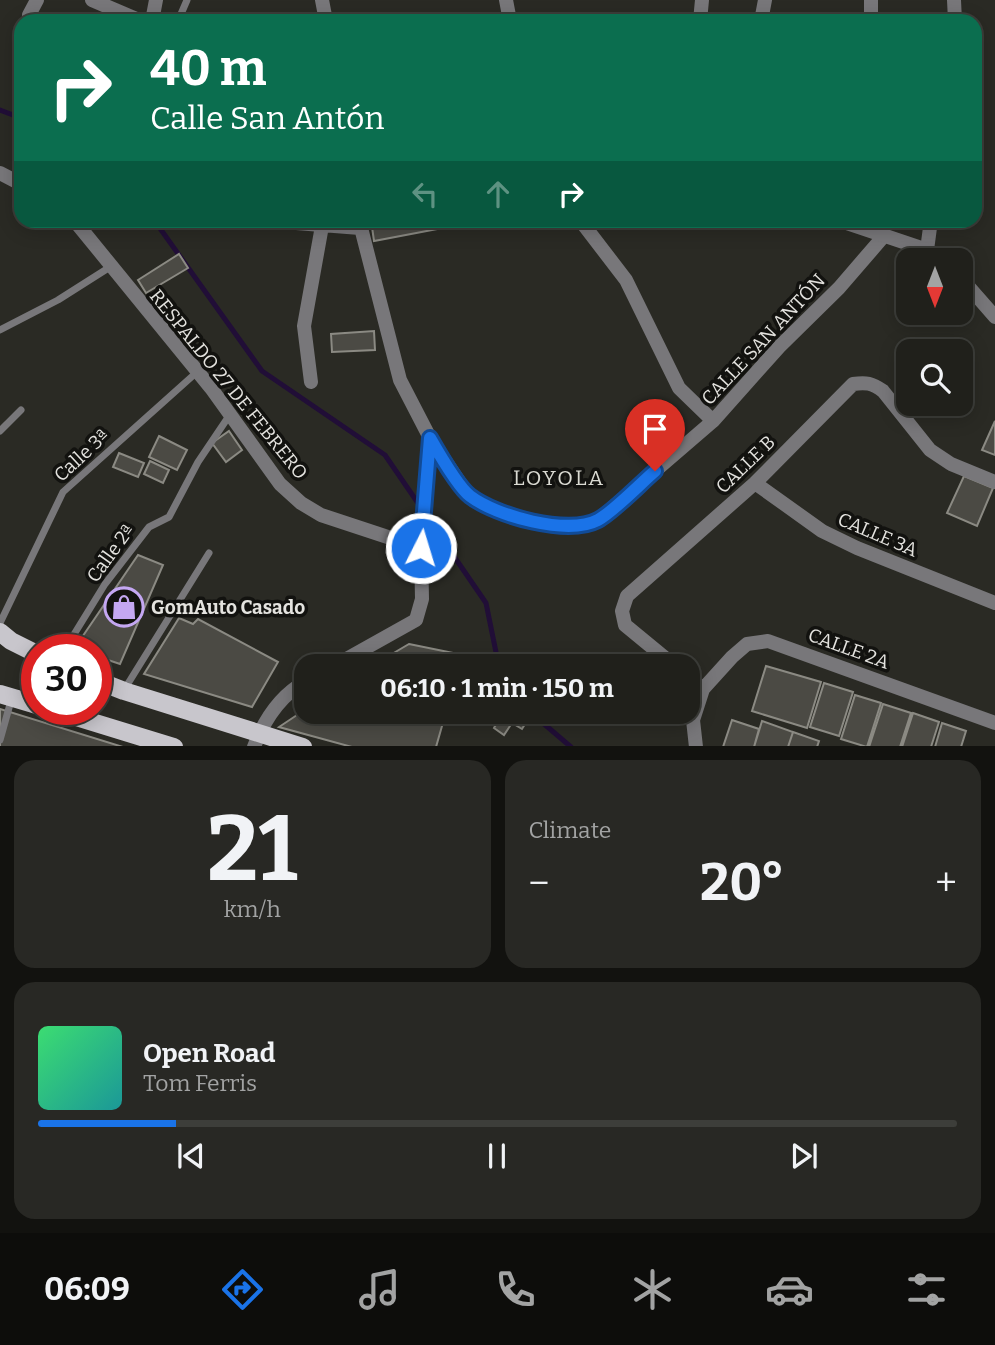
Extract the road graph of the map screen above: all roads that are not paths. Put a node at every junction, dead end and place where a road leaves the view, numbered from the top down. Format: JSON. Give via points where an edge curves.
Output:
{"nodes":[{"id":1,"x":92,"y":0,"type":"edge"},
{"id":2,"x":125,"y":14,"type":"edge"},
{"id":3,"x":80,"y":228,"type":"edge"},
{"id":4,"x":322,"y":228,"type":"edge"},
{"id":5,"x":361,"y":228,"type":"edge"},
{"id":6,"x":586,"y":228,"type":"edge"},
{"id":7,"x":859,"y":228,"type":"edge"},
{"id":8,"x":930,"y":228,"type":"edge"},
{"id":9,"x":883,"y":237,"type":"junction"},
{"id":10,"x":920,"y":248,"type":"edge"},
{"id":11,"x":927,"y":248,"type":"edge"},
{"id":12,"x":110,"y":267,"type":"junction"},
{"id":13,"x":973,"y":292,"type":"edge"},
{"id":14,"x":995,"y":317,"type":"edge"},
{"id":15,"x":0,"y":330,"type":"edge"},
{"id":16,"x":197,"y":372,"type":"junction"},
{"id":17,"x":311,"y":382,"type":"dead end"},
{"id":18,"x":21,"y":410,"type":"dead end"},
{"id":19,"x":231,"y":413,"type":"junction"},
{"id":20,"x":713,"y":421,"type":"junction"},
{"id":21,"x":0,"y":431,"type":"edge"},
{"id":22,"x":430,"y":438,"type":"junction"},
{"id":23,"x":995,"y":482,"type":"edge"},
{"id":24,"x":755,"y":483,"type":"junction"},
{"id":25,"x":421,"y":548,"type":"junction"},
{"id":26,"x":209,"y":553,"type":"dead end"},
{"id":27,"x":995,"y":603,"type":"edge"},
{"id":28,"x":0,"y":623,"type":"edge"},
{"id":29,"x":0,"y":632,"type":"edge"},
{"id":30,"x":74,"y":634,"type":"edge"},
{"id":31,"x":21,"y":645,"type":"edge"},
{"id":32,"x":355,"y":654,"type":"edge"},
{"id":33,"x":660,"y":654,"type":"edge"},
{"id":34,"x":112,"y":686,"type":"edge"},
{"id":35,"x":700,"y":686,"type":"edge"},
{"id":36,"x":294,"y":689,"type":"edge"},
{"id":37,"x":703,"y":689,"type":"junction"},
{"id":38,"x":124,"y":691,"type":"junction"},
{"id":39,"x":6,"y":695,"type":"edge"},
{"id":40,"x":995,"y":723,"type":"edge"},
{"id":41,"x":91,"y":725,"type":"edge"},
{"id":42,"x":0,"y":740,"type":"edge"},
{"id":43,"x":129,"y":740,"type":"edge"},
{"id":44,"x":256,"y":740,"type":"edge"},
{"id":45,"x":168,"y":746,"type":"edge"},
{"id":46,"x":296,"y":746,"type":"edge"},
{"id":47,"x":696,"y":746,"type":"edge"}],
"edges":[{"from":1,"to":2,"type":"street"},
{"from":3,"to":12,"type":"street","name":"RESPALDO 27 DE FEBRERO"},
{"from":4,"to":17,"type":"street","via":[[304,326]]},
{"from":5,"to":22,"type":"street","name":"CALLE SAN ANTÓN","via":[[400,380]]},
{"from":6,"to":20,"type":"street","via":[[626,280],[679,388]]},
{"from":7,"to":9,"type":"street"},
{"from":8,"to":11,"type":"street"},
{"from":9,"to":10,"type":"street"},
{"from":9,"to":20,"type":"street","name":"CALLE SAN ANTÓN"},
{"from":12,"to":15,"type":"lane"},
{"from":12,"to":16,"type":"street","name":"RESPALDO 27 DE FEBRERO"},
{"from":13,"to":14,"type":"street"},
{"from":16,"to":19,"type":"street","name":"RESPALDO 27 DE FEBRERO"},
{"from":16,"to":28,"type":"lane","name":"Calle 3ª","via":[[63,492]]},
{"from":18,"to":21,"type":"lane"},
{"from":19,"to":25,"type":"street","name":"RESPALDO 27 DE FEBRERO","via":[[280,484],[301,503],[321,515]]},
{"from":19,"to":30,"type":"lane","name":"Calle 2ª","via":[[198,461],[169,517],[149,527]]},
{"from":20,"to":22,"type":"street","name":"CALLE SAN ANTÓN","via":[[598,520],[577,525],[512,517],[468,495]]},
{"from":22,"to":25,"type":"street"},
{"from":23,"to":24,"type":"street","name":"CALLE B","via":[[930,450],[883,391],[866,382],[853,384]]},
{"from":24,"to":27,"type":"street","name":"CALLE 3A","via":[[822,531]]},
{"from":24,"to":33,"type":"street","name":"CALLE B","via":[[627,596],[625,625]]},
{"from":25,"to":32,"type":"street","via":[[422,599],[416,620]]},
{"from":26,"to":38,"type":"lane"},
{"from":29,"to":31,"type":"main road"},
{"from":34,"to":38,"type":"main road"},
{"from":35,"to":37,"type":"street"},
{"from":36,"to":44,"type":"street","via":[[284,696]]},
{"from":37,"to":40,"type":"street","name":"CALLE 2A","via":[[747,644],[768,641]]},
{"from":37,"to":47,"type":"street","via":[[693,720]]},
{"from":38,"to":44,"type":"main road"},
{"from":39,"to":42,"type":"lane"},
{"from":41,"to":43,"type":"main road"},
{"from":43,"to":45,"type":"main road"},
{"from":44,"to":46,"type":"main road"}]}
